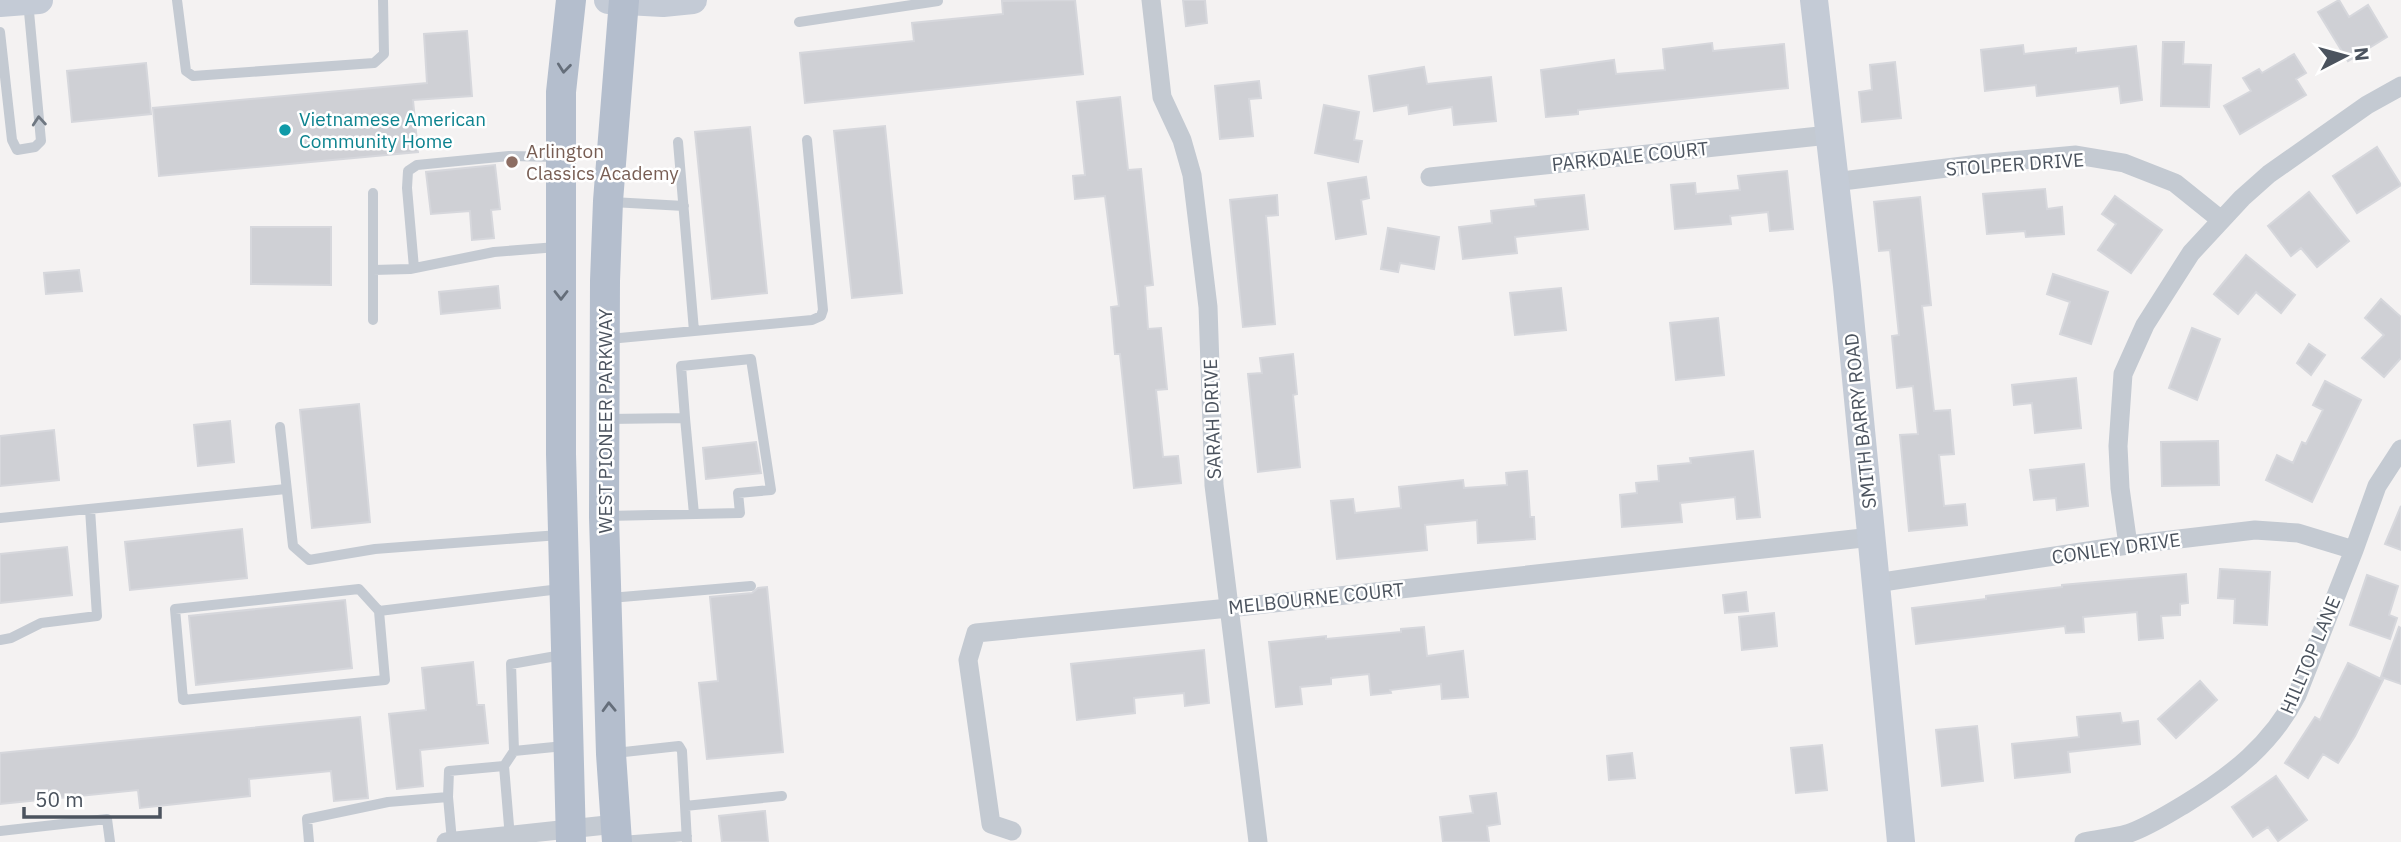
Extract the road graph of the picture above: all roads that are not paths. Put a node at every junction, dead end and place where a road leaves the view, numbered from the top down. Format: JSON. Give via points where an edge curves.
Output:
{"nodes":[{"id":1,"x":39,"y":0,"type":"edge"},
{"id":2,"x":177,"y":0,"type":"edge"},
{"id":3,"x":383,"y":0,"type":"edge"},
{"id":4,"x":571,"y":0,"type":"edge"},
{"id":5,"x":618,"y":0,"type":"edge"},
{"id":6,"x":693,"y":0,"type":"edge"},
{"id":7,"x":942,"y":0,"type":"edge"},
{"id":8,"x":1151,"y":0,"type":"edge"},
{"id":9,"x":1814,"y":0,"type":"edge"},
{"id":10,"x":28,"y":1,"type":"edge"},
{"id":11,"x":0,"y":3,"type":"edge"},
{"id":12,"x":799,"y":22,"type":"dead end"},
{"id":13,"x":0,"y":32,"type":"edge"},
{"id":14,"x":2401,"y":86,"type":"edge"},
{"id":15,"x":1829,"y":135,"type":"junction"},
{"id":16,"x":807,"y":140,"type":"dead end"},
{"id":17,"x":678,"y":142,"type":"dead end"},
{"id":18,"x":561,"y":157,"type":"junction"},
{"id":19,"x":1430,"y":177,"type":"dead end"},
{"id":20,"x":1834,"y":182,"type":"junction"},
{"id":21,"x":373,"y":193,"type":"dead end"},
{"id":22,"x":608,"y":201,"type":"junction"},
{"id":23,"x":684,"y":206,"type":"junction"},
{"id":24,"x":2221,"y":220,"type":"junction"},
{"id":25,"x":561,"y":246,"type":"junction"},
{"id":26,"x":414,"y":268,"type":"junction"},
{"id":27,"x":373,"y":270,"type":"junction"},
{"id":28,"x":373,"y":320,"type":"dead end"},
{"id":29,"x":694,"y":331,"type":"junction"},
{"id":30,"x":605,"y":339,"type":"junction"},
{"id":31,"x":685,"y":418,"type":"junction"},
{"id":32,"x":604,"y":419,"type":"junction"},
{"id":33,"x":280,"y":427,"type":"dead end"},
{"id":34,"x":2401,"y":449,"type":"edge"},
{"id":35,"x":286,"y":489,"type":"junction"},
{"id":36,"x":90,"y":509,"type":"junction"},
{"id":37,"x":694,"y":514,"type":"junction"},
{"id":38,"x":604,"y":517,"type":"junction"},
{"id":39,"x":0,"y":518,"type":"edge"},
{"id":40,"x":563,"y":535,"type":"junction"},
{"id":41,"x":1872,"y":537,"type":"junction"},
{"id":42,"x":2129,"y":545,"type":"junction"},
{"id":43,"x":2354,"y":550,"type":"junction"},
{"id":44,"x":1876,"y":583,"type":"junction"},
{"id":45,"x":751,"y":586,"type":"dead end"},
{"id":46,"x":564,"y":589,"type":"junction"},
{"id":47,"x":606,"y":599,"type":"junction"},
{"id":48,"x":1229,"y":608,"type":"junction"},
{"id":49,"x":379,"y":611,"type":"junction"},
{"id":50,"x":0,"y":640,"type":"edge"},
{"id":51,"x":566,"y":654,"type":"junction"},
{"id":52,"x":568,"y":746,"type":"junction"},
{"id":53,"x":514,"y":751,"type":"junction"},
{"id":54,"x":611,"y":754,"type":"junction"},
{"id":55,"x":503,"y":766,"type":"junction"},
{"id":56,"x":782,"y":796,"type":"dead end"},
{"id":57,"x":448,"y":797,"type":"junction"},
{"id":58,"x":685,"y":806,"type":"junction"},
{"id":59,"x":0,"y":831,"type":"edge"},
{"id":60,"x":1012,"y":831,"type":"dead end"},
{"id":61,"x":571,"y":835,"type":"edge"},
{"id":62,"x":617,"y":836,"type":"edge"},
{"id":63,"x":510,"y":839,"type":"edge"},
{"id":64,"x":687,"y":839,"type":"edge"},
{"id":65,"x":452,"y":841,"type":"edge"},
{"id":66,"x":110,"y":842,"type":"edge"},
{"id":67,"x":309,"y":842,"type":"edge"},
{"id":68,"x":446,"y":842,"type":"edge"},
{"id":69,"x":1258,"y":842,"type":"edge"},
{"id":70,"x":1901,"y":842,"type":"edge"},
{"id":71,"x":2084,"y":842,"type":"edge"}],
"edges":[{"from":1,"to":10,"type":"street"},
{"from":2,"to":3,"type":"lane","via":[[186,71],[193,76],[374,63],[384,54]]},
{"from":4,"to":18,"type":"main road","one_way":true,"via":[[561,92]]},
{"from":5,"to":6,"type":"street"},
{"from":5,"to":22,"type":"main road","name":"WEST PIONEER PARKWAY"},
{"from":7,"to":12,"type":"lane"},
{"from":8,"to":48,"type":"street","name":"SARAH DRIVE","via":[[1162,97],[1192,175],[1208,307],[1214,485]]},
{"from":9,"to":15,"type":"street","name":"SMITH BARRY ROAD"},
{"from":10,"to":11,"type":"street"},
{"from":13,"to":10,"type":"lane","one_way":true,"via":[[12,140],[17,150],[35,147],[41,141]]},
{"from":14,"to":24,"type":"street","via":[[2269,174]]},
{"from":15,"to":19,"type":"street","name":"PARKDALE COURT"},
{"from":15,"to":20,"type":"street","name":"SMITH BARRY ROAD"},
{"from":16,"to":29,"type":"lane","via":[[821,316]]},
{"from":17,"to":23,"type":"lane"},
{"from":18,"to":25,"type":"main road"},
{"from":18,"to":26,"type":"lane","via":[[496,157],[417,165],[408,171]]},
{"from":20,"to":24,"type":"street","name":"STOLPER DRIVE","via":[[2076,155],[2123,163],[2175,183]]},
{"from":20,"to":41,"type":"street","name":"SMITH BARRY ROAD"},
{"from":21,"to":27,"type":"lane"},
{"from":22,"to":23,"type":"lane"},
{"from":22,"to":30,"type":"main road","name":"WEST PIONEER PARKWAY"},
{"from":23,"to":29,"type":"lane"},
{"from":24,"to":42,"type":"street","via":[[2191,253],[2145,325],[2123,374],[2118,446]]},
{"from":25,"to":26,"type":"lane"},
{"from":25,"to":40,"type":"main road","one_way":true},
{"from":26,"to":27,"type":"lane"},
{"from":27,"to":28,"type":"lane"},
{"from":29,"to":30,"type":"lane"},
{"from":30,"to":32,"type":"main road","name":"WEST PIONEER PARKWAY"},
{"from":31,"to":32,"type":"lane"},
{"from":31,"to":37,"type":"lane"},
{"from":31,"to":37,"type":"lane","via":[[681,366],[751,359],[771,490],[738,493],[740,513]]},
{"from":32,"to":38,"type":"main road","name":"WEST PIONEER PARKWAY"},
{"from":33,"to":35,"type":"lane"},
{"from":34,"to":43,"type":"street","name":"HILLTOP LANE","via":[[2377,486]]},
{"from":35,"to":36,"type":"lane"},
{"from":35,"to":40,"type":"lane","via":[[293,546],[309,560],[375,549]]},
{"from":36,"to":39,"type":"lane"},
{"from":36,"to":50,"type":"lane","via":[[97,616],[41,623]]},
{"from":37,"to":38,"type":"lane"},
{"from":38,"to":47,"type":"main road","name":"WEST PIONEER PARKWAY"},
{"from":40,"to":46,"type":"main road"},
{"from":41,"to":44,"type":"street","name":"SMITH BARRY ROAD"},
{"from":41,"to":48,"type":"street","name":"MELBOURNE COURT"},
{"from":42,"to":43,"type":"street","name":"CONLEY DRIVE","via":[[2280,530]]},
{"from":42,"to":44,"type":"street","name":"CONLEY DRIVE"},
{"from":43,"to":71,"type":"street","name":"HILLTOP LANE","via":[[2297,695],[2270,736],[2237,770],[2155,822],[2126,834]]},
{"from":44,"to":70,"type":"street","name":"SMITH BARRY ROAD"},
{"from":45,"to":47,"type":"lane"},
{"from":46,"to":49,"type":"lane"},
{"from":46,"to":51,"type":"main road"},
{"from":54,"to":47,"type":"main road","name":"WEST PIONEER PARKWAY","one_way":true},
{"from":48,"to":60,"type":"street","name":"MELBOURNE COURT","via":[[976,633],[968,660],[991,824]]},
{"from":48,"to":69,"type":"street","name":"SARAH DRIVE"},
{"from":49,"to":49,"type":"lane","via":[[359,589],[175,608],[183,699],[385,680]]},
{"from":51,"to":52,"type":"main road"},
{"from":51,"to":53,"type":"lane","via":[[511,664]]},
{"from":52,"to":53,"type":"lane"},
{"from":52,"to":61,"type":"main road"},
{"from":53,"to":55,"type":"lane"},
{"from":54,"to":58,"type":"lane","via":[[679,746]]},
{"from":54,"to":62,"type":"main road","name":"WEST PIONEER PARKWAY"},
{"from":55,"to":57,"type":"lane","via":[[449,771]]},
{"from":55,"to":63,"type":"lane"},
{"from":56,"to":58,"type":"lane"},
{"from":57,"to":65,"type":"lane"},
{"from":57,"to":67,"type":"lane","via":[[388,802],[307,819]]},
{"from":58,"to":64,"type":"lane"},
{"from":59,"to":66,"type":"lane","via":[[107,820]]},
{"from":61,"to":62,"type":"street"},
{"from":61,"to":63,"type":"street"},
{"from":62,"to":64,"type":"lane"},
{"from":63,"to":65,"type":"street"},
{"from":65,"to":68,"type":"street"}]}
